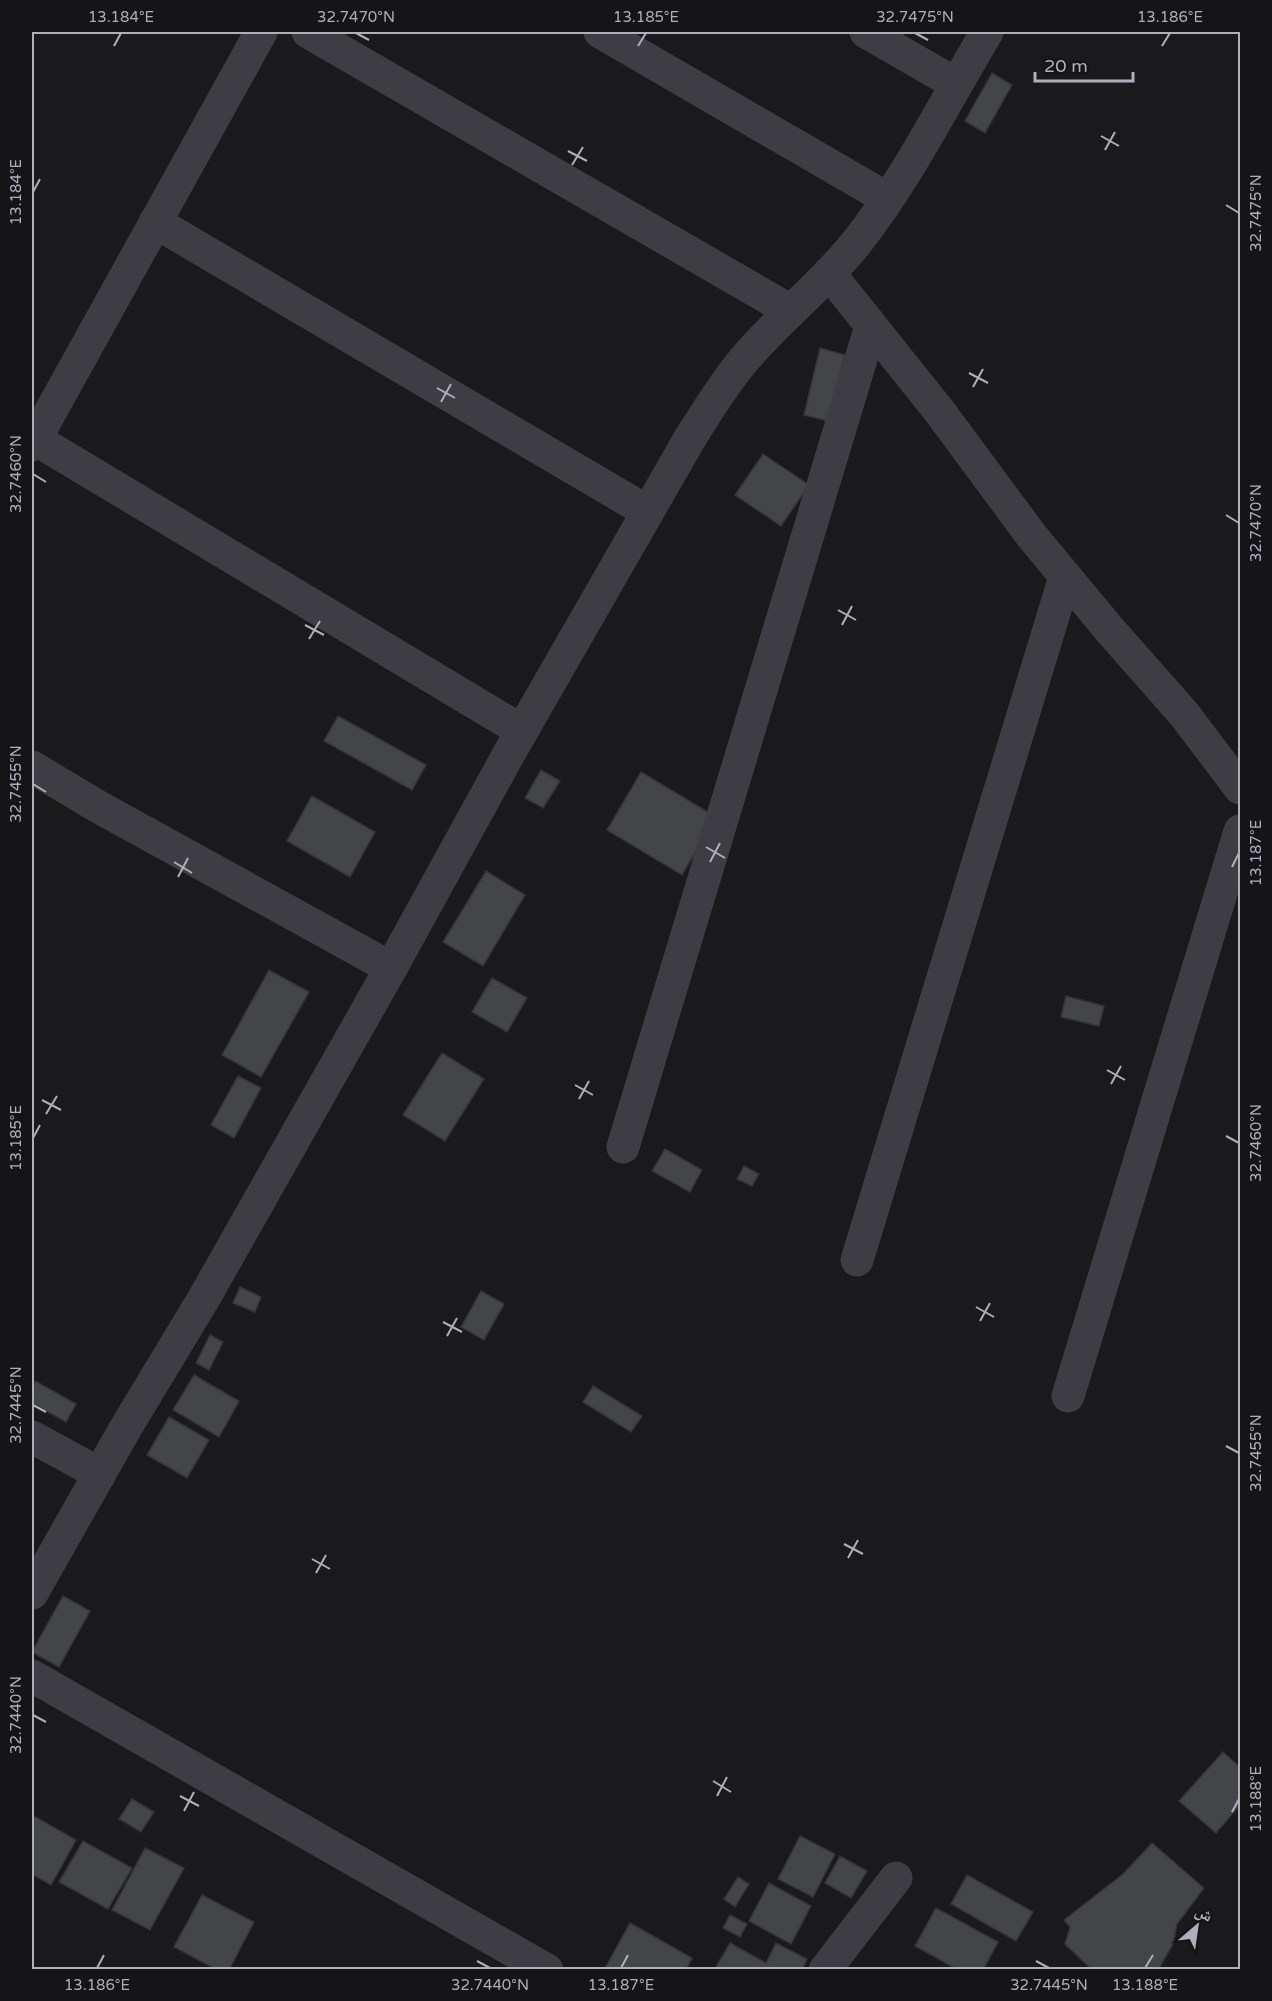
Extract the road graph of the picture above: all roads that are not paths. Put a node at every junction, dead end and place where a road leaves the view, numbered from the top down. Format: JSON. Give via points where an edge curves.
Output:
{"nodes":[{"id":1,"x":261,"y":32,"type":"edge"},
{"id":2,"x":308,"y":32,"type":"edge"},
{"id":3,"x":600,"y":32,"type":"edge"},
{"id":4,"x":866,"y":32,"type":"edge"},
{"id":5,"x":987,"y":32,"type":"edge"},
{"id":6,"x":956,"y":84,"type":"junction"},
{"id":7,"x":888,"y":199,"type":"junction"},
{"id":8,"x":155,"y":222,"type":"junction"},
{"id":9,"x":830,"y":273,"type":"junction"},
{"id":10,"x":791,"y":311,"type":"junction"},
{"id":11,"x":871,"y":326,"type":"junction"},
{"id":12,"x":33,"y":442,"type":"edge"},
{"id":13,"x":648,"y":512,"type":"junction"},
{"id":14,"x":1065,"y":576,"type":"junction"},
{"id":15,"x":522,"y":731,"type":"junction"},
{"id":16,"x":32,"y":767,"type":"edge"},
{"id":17,"x":1240,"y":788,"type":"edge"},
{"id":18,"x":1240,"y":831,"type":"edge"},
{"id":19,"x":391,"y":968,"type":"junction"},
{"id":20,"x":623,"y":1147,"type":"dead end"},
{"id":21,"x":857,"y":1260,"type":"dead end"},
{"id":22,"x":1068,"y":1396,"type":"dead end"},
{"id":23,"x":32,"y":1437,"type":"edge"},
{"id":24,"x":100,"y":1474,"type":"junction"},
{"id":25,"x":32,"y":1593,"type":"edge"},
{"id":26,"x":32,"y":1676,"type":"edge"},
{"id":27,"x":896,"y":1878,"type":"dead end"},
{"id":28,"x":547,"y":1970,"type":"edge"},
{"id":29,"x":825,"y":1970,"type":"edge"}],
"edges":[{"from":1,"to":8,"type":"street"},
{"from":2,"to":10,"type":"street"},
{"from":3,"to":7,"type":"street"},
{"from":4,"to":6,"type":"street"},
{"from":5,"to":6,"type":"street"},
{"from":6,"to":7,"type":"street"},
{"from":7,"to":9,"type":"street"},
{"from":8,"to":12,"type":"street"},
{"from":8,"to":13,"type":"street"},
{"from":9,"to":10,"type":"street"},
{"from":9,"to":11,"type":"street"},
{"from":10,"to":13,"type":"street","via":[[720,391]]},
{"from":11,"to":14,"type":"street"},
{"from":11,"to":20,"type":"street"},
{"from":12,"to":15,"type":"street"},
{"from":13,"to":15,"type":"street"},
{"from":14,"to":17,"type":"street","via":[[1184,714]]},
{"from":14,"to":21,"type":"street"},
{"from":15,"to":19,"type":"street"},
{"from":16,"to":19,"type":"street"},
{"from":18,"to":22,"type":"street"},
{"from":19,"to":24,"type":"street"},
{"from":23,"to":24,"type":"street"},
{"from":24,"to":25,"type":"street"},
{"from":26,"to":28,"type":"street"},
{"from":27,"to":29,"type":"street"}]}
